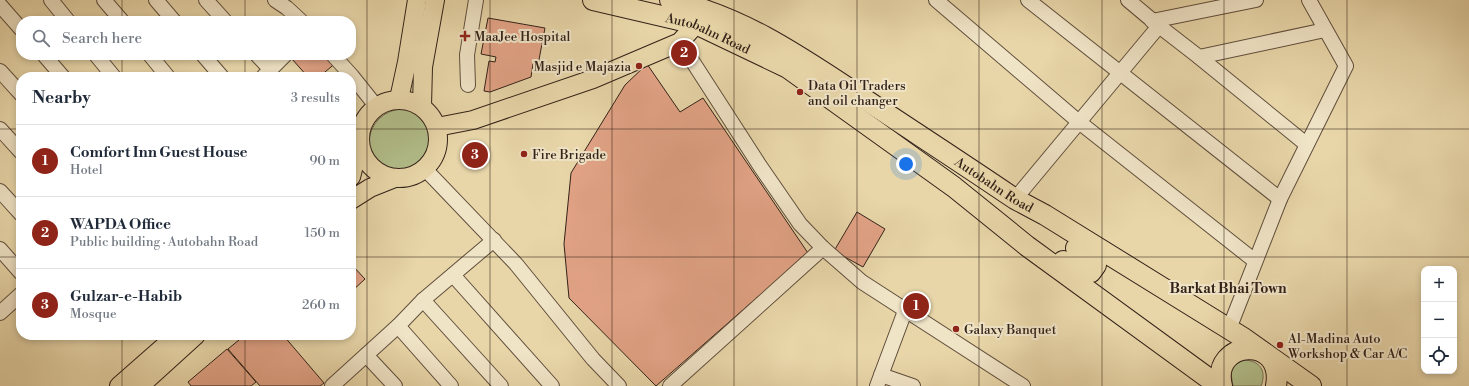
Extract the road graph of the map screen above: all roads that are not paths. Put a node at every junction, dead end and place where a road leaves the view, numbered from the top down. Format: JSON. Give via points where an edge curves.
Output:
{"nodes":[{"id":1,"x":51,"y":0,"type":"edge"},
{"id":2,"x":104,"y":0,"type":"edge"},
{"id":3,"x":156,"y":0,"type":"edge"},
{"id":4,"x":206,"y":0,"type":"edge"},
{"id":5,"x":275,"y":0,"type":"edge"},
{"id":6,"x":416,"y":0,"type":"edge"},
{"id":7,"x":435,"y":0,"type":"edge"},
{"id":8,"x":476,"y":0,"type":"edge"},
{"id":9,"x":593,"y":0,"type":"edge"},
{"id":10,"x":936,"y":0,"type":"edge"},
{"id":11,"x":1028,"y":0,"type":"edge"},
{"id":12,"x":1128,"y":0,"type":"edge"},
{"id":13,"x":1256,"y":0,"type":"edge"},
{"id":14,"x":1309,"y":0,"type":"edge"},
{"id":15,"x":681,"y":1,"type":"edge"},
{"id":16,"x":0,"y":5,"type":"edge"},
{"id":17,"x":64,"y":16,"type":"edge"},
{"id":18,"x":118,"y":16,"type":"edge"},
{"id":19,"x":170,"y":16,"type":"edge"},
{"id":20,"x":220,"y":16,"type":"edge"},
{"id":21,"x":296,"y":16,"type":"edge"},
{"id":22,"x":16,"y":23,"type":"edge"},
{"id":23,"x":1155,"y":23,"type":"junction"},
{"id":24,"x":696,"y":24,"type":"junction"},
{"id":25,"x":1325,"y":30,"type":"junction"},
{"id":26,"x":680,"y":42,"type":"junction"},
{"id":27,"x":1198,"y":57,"type":"junction"},
{"id":28,"x":48,"y":60,"type":"edge"},
{"id":29,"x":100,"y":60,"type":"edge"},
{"id":30,"x":154,"y":60,"type":"edge"},
{"id":31,"x":208,"y":60,"type":"edge"},
{"id":32,"x":260,"y":60,"type":"edge"},
{"id":33,"x":280,"y":60,"type":"edge"},
{"id":34,"x":337,"y":60,"type":"edge"},
{"id":35,"x":0,"y":71,"type":"edge"},
{"id":36,"x":59,"y":72,"type":"edge"},
{"id":37,"x":110,"y":72,"type":"edge"},
{"id":38,"x":164,"y":72,"type":"edge"},
{"id":39,"x":218,"y":72,"type":"edge"},
{"id":40,"x":266,"y":72,"type":"edge"},
{"id":41,"x":269,"y":72,"type":"edge"},
{"id":42,"x":347,"y":72,"type":"edge"},
{"id":43,"x":1121,"y":72,"type":"junction"},
{"id":44,"x":356,"y":82,"type":"edge"},
{"id":45,"x":468,"y":85,"type":"dead end"},
{"id":46,"x":16,"y":89,"type":"edge"},
{"id":47,"x":399,"y":99,"type":"junction"},
{"id":48,"x":376,"y":106,"type":"junction"},
{"id":49,"x":422,"y":106,"type":"junction"},
{"id":50,"x":1079,"y":122,"type":"junction"},
{"id":51,"x":437,"y":127,"type":"junction"},
{"id":52,"x":0,"y":129,"type":"edge"},
{"id":53,"x":1306,"y":144,"type":"junction"},
{"id":54,"x":360,"y":146,"type":"junction"},
{"id":55,"x":16,"y":147,"type":"edge"},
{"id":56,"x":356,"y":160,"type":"edge"},
{"id":57,"x":425,"y":169,"type":"junction"},
{"id":58,"x":395,"y":178,"type":"junction"},
{"id":59,"x":0,"y":190,"type":"edge"},
{"id":60,"x":356,"y":197,"type":"edge"},
{"id":61,"x":1015,"y":199,"type":"junction"},
{"id":62,"x":1280,"y":200,"type":"junction"},
{"id":63,"x":16,"y":208,"type":"edge"},
{"id":64,"x":1045,"y":215,"type":"junction"},
{"id":65,"x":494,"y":240,"type":"junction"},
{"id":66,"x":1027,"y":246,"type":"junction"},
{"id":67,"x":823,"y":248,"type":"junction"},
{"id":68,"x":0,"y":249,"type":"edge"},
{"id":69,"x":1255,"y":261,"type":"junction"},
{"id":70,"x":16,"y":267,"type":"edge"},
{"id":71,"x":453,"y":275,"type":"junction"},
{"id":72,"x":16,"y":299,"type":"edge"},
{"id":73,"x":423,"y":300,"type":"junction"},
{"id":74,"x":905,"y":311,"type":"junction"},
{"id":75,"x":0,"y":313,"type":"edge"},
{"id":76,"x":398,"y":326,"type":"junction"},
{"id":77,"x":1229,"y":329,"type":"junction"},
{"id":78,"x":171,"y":340,"type":"edge"},
{"id":79,"x":191,"y":340,"type":"edge"},
{"id":80,"x":1266,"y":354,"type":"junction"},
{"id":81,"x":366,"y":355,"type":"junction"},
{"id":82,"x":879,"y":380,"type":"edge"},
{"id":83,"x":337,"y":385,"type":"edge"},
{"id":84,"x":118,"y":386,"type":"edge"},
{"id":85,"x":140,"y":386,"type":"edge"},
{"id":86,"x":394,"y":386,"type":"edge"},
{"id":87,"x":451,"y":386,"type":"edge"},
{"id":88,"x":501,"y":386,"type":"edge"},
{"id":89,"x":552,"y":386,"type":"edge"},
{"id":90,"x":619,"y":386,"type":"edge"},
{"id":91,"x":670,"y":386,"type":"edge"},
{"id":92,"x":913,"y":386,"type":"edge"},
{"id":93,"x":1023,"y":386,"type":"edge"},
{"id":94,"x":1219,"y":386,"type":"edge"},
{"id":95,"x":1222,"y":386,"type":"edge"},
{"id":96,"x":1276,"y":386,"type":"edge"},
{"id":97,"x":1311,"y":386,"type":"edge"}],
"edges":[{"from":1,"to":17,"type":"street"},
{"from":2,"to":18,"type":"street"},
{"from":3,"to":19,"type":"street"},
{"from":4,"to":20,"type":"street"},
{"from":5,"to":21,"type":"street"},
{"from":6,"to":47,"type":"main road"},
{"from":7,"to":49,"type":"main road","via":[[423,67]]},
{"from":8,"to":45,"type":"street","via":[[467,55]]},
{"from":9,"to":24,"type":"highway","name":"Autobahn Road"},
{"from":10,"to":50,"type":"street"},
{"from":11,"to":43,"type":"street"},
{"from":12,"to":23,"type":"street"},
{"from":13,"to":23,"type":"street"},
{"from":14,"to":25,"type":"street"},
{"from":15,"to":61,"type":"highway","name":"Autobahn Road","via":[[737,22],[780,44]]},
{"from":16,"to":22,"type":"street"},
{"from":23,"to":27,"type":"street"},
{"from":23,"to":43,"type":"street"},
{"from":24,"to":26,"type":"main road"},
{"from":24,"to":66,"type":"highway","name":"Autobahn Road","via":[[788,68],[954,187]]},
{"from":25,"to":27,"type":"street"},
{"from":25,"to":53,"type":"street","via":[[1346,66]]},
{"from":26,"to":51,"type":"main road","via":[[593,79],[473,120]]},
{"from":26,"to":67,"type":"street","via":[[800,224]]},
{"from":27,"to":53,"type":"street"},
{"from":28,"to":36,"type":"street"},
{"from":29,"to":37,"type":"street"},
{"from":30,"to":38,"type":"street"},
{"from":31,"to":39,"type":"street"},
{"from":32,"to":40,"type":"street"},
{"from":33,"to":41,"type":"street"},
{"from":34,"to":42,"type":"street"},
{"from":35,"to":46,"type":"street"},
{"from":43,"to":50,"type":"street"},
{"from":43,"to":62,"type":"street"},
{"from":44,"to":48,"type":"street"},
{"from":47,"to":48,"type":"main road"},
{"from":47,"to":49,"type":"main road"},
{"from":48,"to":54,"type":"main road","via":[[362,124]]},
{"from":49,"to":51,"type":"main road"},
{"from":50,"to":61,"type":"street"},
{"from":50,"to":69,"type":"street"},
{"from":51,"to":57,"type":"main road","via":[[437,149],[433,160]]},
{"from":52,"to":55,"type":"street"},
{"from":53,"to":62,"type":"street"},
{"from":54,"to":56,"type":"main road"},
{"from":54,"to":58,"type":"main road","via":[[364,158],[372,168],[383,175]]},
{"from":57,"to":58,"type":"main road","via":[[406,178]]},
{"from":57,"to":65,"type":"street"},
{"from":58,"to":60,"type":"main road"},
{"from":59,"to":63,"type":"street"},
{"from":61,"to":64,"type":"highway","name":"Autobahn Road"},
{"from":62,"to":69,"type":"street"},
{"from":64,"to":66,"type":"highway","via":[[1061,238],[1094,258],[1096,265],[1091,272],[1081,272],[1051,254]]},
{"from":64,"to":77,"type":"highway","name":"Autobahn Road"},
{"from":65,"to":71,"type":"street"},
{"from":65,"to":90,"type":"street","via":[[593,359]]},
{"from":66,"to":94,"type":"highway","name":"Autobahn Road"},
{"from":67,"to":74,"type":"street","via":[[862,282]]},
{"from":67,"to":91,"type":"street"},
{"from":68,"to":70,"type":"street"},
{"from":69,"to":77,"type":"street"},
{"from":71,"to":73,"type":"street"},
{"from":71,"to":89,"type":"street"},
{"from":72,"to":75,"type":"street"},
{"from":73,"to":76,"type":"street"},
{"from":73,"to":88,"type":"street"},
{"from":74,"to":82,"type":"street"},
{"from":74,"to":93,"type":"street"},
{"from":76,"to":81,"type":"street"},
{"from":76,"to":87,"type":"street"},
{"from":77,"to":80,"type":"highway","name":"Autobahn Road"},
{"from":78,"to":84,"type":"main road"},
{"from":79,"to":85,"type":"main road"},
{"from":80,"to":95,"type":"highway","via":[[1248,348],[1230,355],[1221,371]]},
{"from":80,"to":96,"type":"highway","via":[[1276,368]]},
{"from":80,"to":97,"type":"highway","name":"Autobahn Road"},
{"from":81,"to":83,"type":"street"},
{"from":81,"to":86,"type":"street"},
{"from":82,"to":92,"type":"street"}]}
